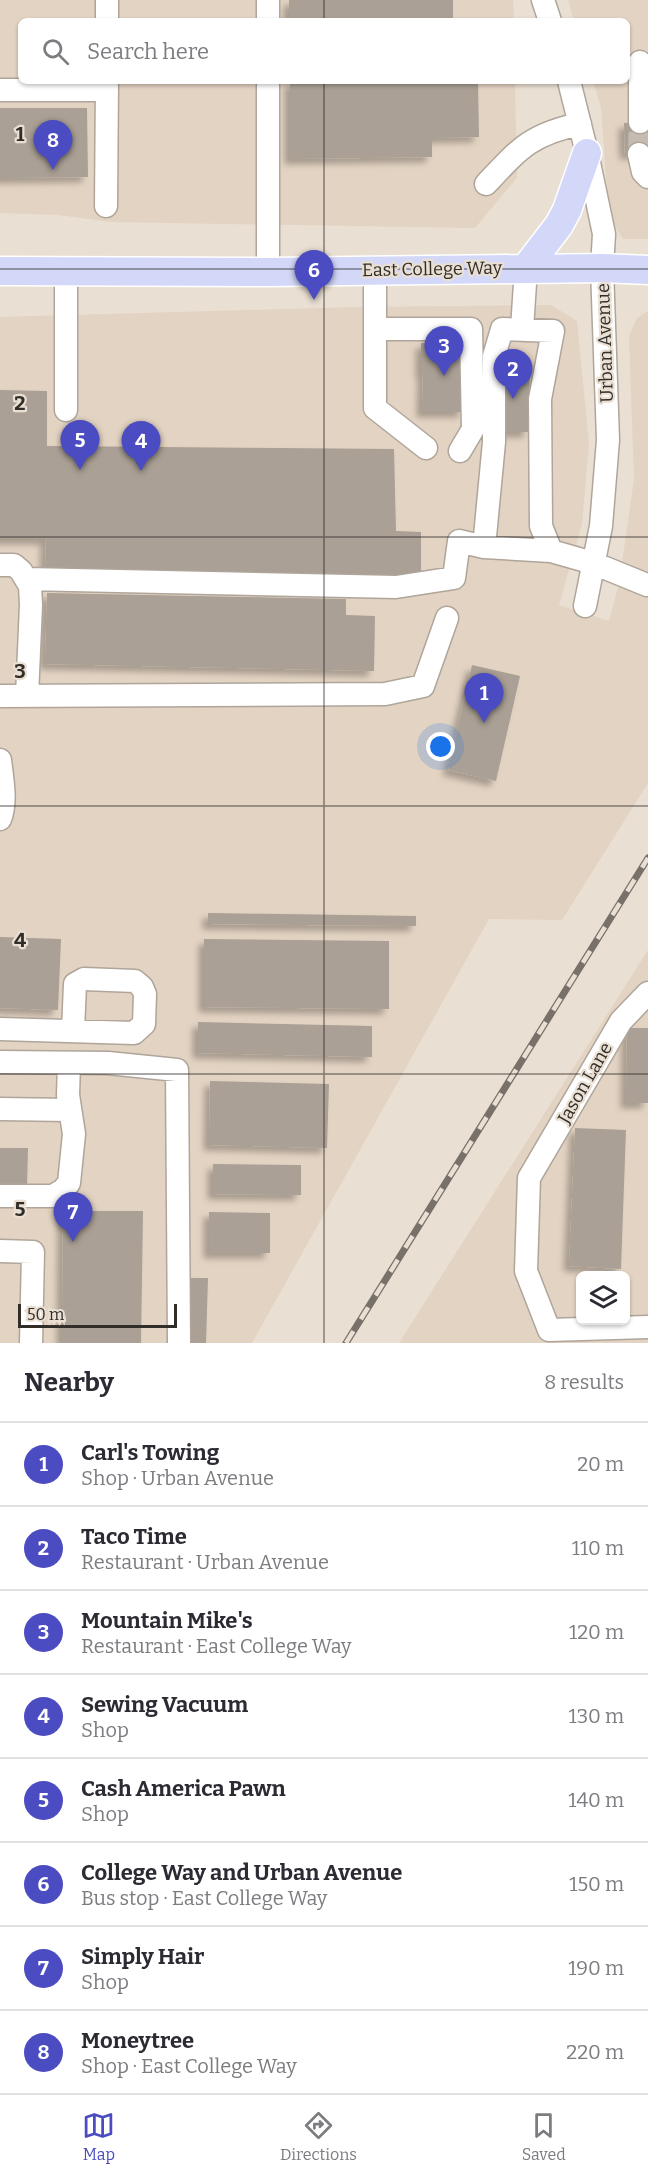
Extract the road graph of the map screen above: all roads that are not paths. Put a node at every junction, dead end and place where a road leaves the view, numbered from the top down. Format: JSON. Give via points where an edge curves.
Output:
{"nodes":[{"id":1,"x":107,"y":0,"type":"edge"},
{"id":2,"x":268,"y":0,"type":"edge"},
{"id":3,"x":543,"y":0,"type":"edge"},
{"id":4,"x":107,"y":18,"type":"edge"},
{"id":5,"x":268,"y":18,"type":"edge"},
{"id":6,"x":549,"y":18,"type":"edge"},
{"id":7,"x":638,"y":62,"type":"edge"},
{"id":8,"x":268,"y":84,"type":"edge"},
{"id":9,"x":570,"y":84,"type":"edge"},
{"id":10,"x":106,"y":85,"type":"edge"},
{"id":11,"x":0,"y":90,"type":"edge"},
{"id":12,"x":640,"y":122,"type":"tunnel mouth"},
{"id":13,"x":580,"y":124,"type":"junction"},
{"id":14,"x":587,"y":153,"type":"junction"},
{"id":15,"x":639,"y":154,"type":"tunnel mouth"},
{"id":16,"x":648,"y":177,"type":"edge"},
{"id":17,"x":486,"y":184,"type":"dead end"},
{"id":18,"x":106,"y":206,"type":"dead end"},
{"id":19,"x":526,"y":268,"type":"junction"},
{"id":20,"x":602,"y":268,"type":"junction"},
{"id":21,"x":375,"y":270,"type":"junction"},
{"id":22,"x":648,"y":270,"type":"edge"},
{"id":23,"x":0,"y":271,"type":"edge"},
{"id":24,"x":66,"y":271,"type":"junction"},
{"id":25,"x":268,"y":272,"type":"junction"},
{"id":26,"x":375,"y":329,"type":"junction"},
{"id":27,"x":512,"y":329,"type":"junction"},
{"id":28,"x":66,"y":410,"type":"dead end"},
{"id":29,"x":426,"y":448,"type":"dead end"},
{"id":30,"x":460,"y":451,"type":"dead end"},
{"id":31,"x":484,"y":547,"type":"junction"},
{"id":32,"x":550,"y":550,"type":"junction"},
{"id":33,"x":594,"y":562,"type":"junction"},
{"id":34,"x":0,"y":565,"type":"edge"},
{"id":35,"x":26,"y":579,"type":"junction"},
{"id":36,"x":647,"y":585,"type":"edge"},
{"id":37,"x":585,"y":606,"type":"dead end"},
{"id":38,"x":447,"y":618,"type":"dead end"},
{"id":39,"x":0,"y":696,"type":"edge"},
{"id":40,"x":27,"y":696,"type":"junction"},
{"id":41,"x":0,"y":760,"type":"edge"},
{"id":42,"x":0,"y":819,"type":"edge"},
{"id":43,"x":648,"y":993,"type":"edge"},
{"id":44,"x":0,"y":1029,"type":"edge"},
{"id":45,"x":74,"y":1031,"type":"junction"},
{"id":46,"x":108,"y":1034,"type":"junction"},
{"id":47,"x":0,"y":1062,"type":"edge"},
{"id":48,"x":108,"y":1063,"type":"junction"},
{"id":49,"x":69,"y":1064,"type":"junction"},
{"id":50,"x":0,"y":1109,"type":"edge"},
{"id":51,"x":70,"y":1110,"type":"junction"},
{"id":52,"x":0,"y":1196,"type":"edge"},
{"id":53,"x":0,"y":1251,"type":"edge"},
{"id":54,"x":648,"y":1327,"type":"edge"},
{"id":55,"x":32,"y":1343,"type":"edge"},
{"id":56,"x":178,"y":1343,"type":"edge"}],
"edges":[{"from":1,"to":4,"type":"street"},
{"from":2,"to":5,"type":"street"},
{"from":3,"to":6,"type":"street"},
{"from":7,"to":12,"type":"street"},
{"from":8,"to":25,"type":"street"},
{"from":9,"to":13,"type":"street","name":"Urban Avenue"},
{"from":10,"to":11,"type":"street"},
{"from":10,"to":18,"type":"street"},
{"from":13,"to":14,"type":"street","name":"Urban Avenue"},
{"from":13,"to":17,"type":"street","via":[[554,129],[528,142]]},
{"from":14,"to":19,"type":"main road","via":[[567,210]]},
{"from":14,"to":20,"type":"street","name":"Urban Avenue","via":[[604,234]]},
{"from":15,"to":16,"type":"street"},
{"from":19,"to":20,"type":"main road","name":"East College Way"},
{"from":19,"to":21,"type":"main road","name":"East College Way"},
{"from":19,"to":27,"type":"street"},
{"from":20,"to":22,"type":"main road","name":"East College Way"},
{"from":20,"to":33,"type":"street","name":"Urban Avenue","via":[[608,440]]},
{"from":21,"to":25,"type":"main road","name":"East College Way"},
{"from":21,"to":26,"type":"street"},
{"from":23,"to":24,"type":"main road","name":"East College Way"},
{"from":24,"to":25,"type":"main road","name":"East College Way"},
{"from":24,"to":28,"type":"street"},
{"from":26,"to":29,"type":"street","via":[[375,408]]},
{"from":26,"to":30,"type":"street","via":[[471,329],[473,429]]},
{"from":27,"to":31,"type":"street","via":[[494,356],[494,442]]},
{"from":27,"to":32,"type":"street","via":[[553,331],[540,399],[541,526]]},
{"from":31,"to":32,"type":"street"},
{"from":31,"to":35,"type":"street","via":[[459,541],[454,578],[396,586]]},
{"from":32,"to":33,"type":"street"},
{"from":33,"to":36,"type":"street"},
{"from":33,"to":37,"type":"street","name":"Urban Avenue"},
{"from":34,"to":35,"type":"street","via":[[14,565]]},
{"from":35,"to":40,"type":"street","via":[[31,605]]},
{"from":38,"to":40,"type":"street","via":[[423,686],[385,694]]},
{"from":39,"to":40,"type":"street"},
{"from":41,"to":42,"type":"street"},
{"from":43,"to":54,"type":"street","name":"Jason Lane","via":[[621,1021],[529,1178],[526,1271],[549,1330]]},
{"from":44,"to":45,"type":"street"},
{"from":45,"to":46,"type":"street"},
{"from":45,"to":46,"type":"street","via":[[75,984],[84,979],[135,981],[145,994],[144,1024],[134,1033]]},
{"from":46,"to":48,"type":"street"},
{"from":47,"to":49,"type":"street"},
{"from":48,"to":49,"type":"street"},
{"from":48,"to":56,"type":"street","via":[[177,1071]]},
{"from":49,"to":51,"type":"street"},
{"from":50,"to":51,"type":"street"},
{"from":51,"to":52,"type":"street","via":[[74,1134],[69,1183],[47,1197]]},
{"from":53,"to":55,"type":"street","via":[[33,1252]]}]}
